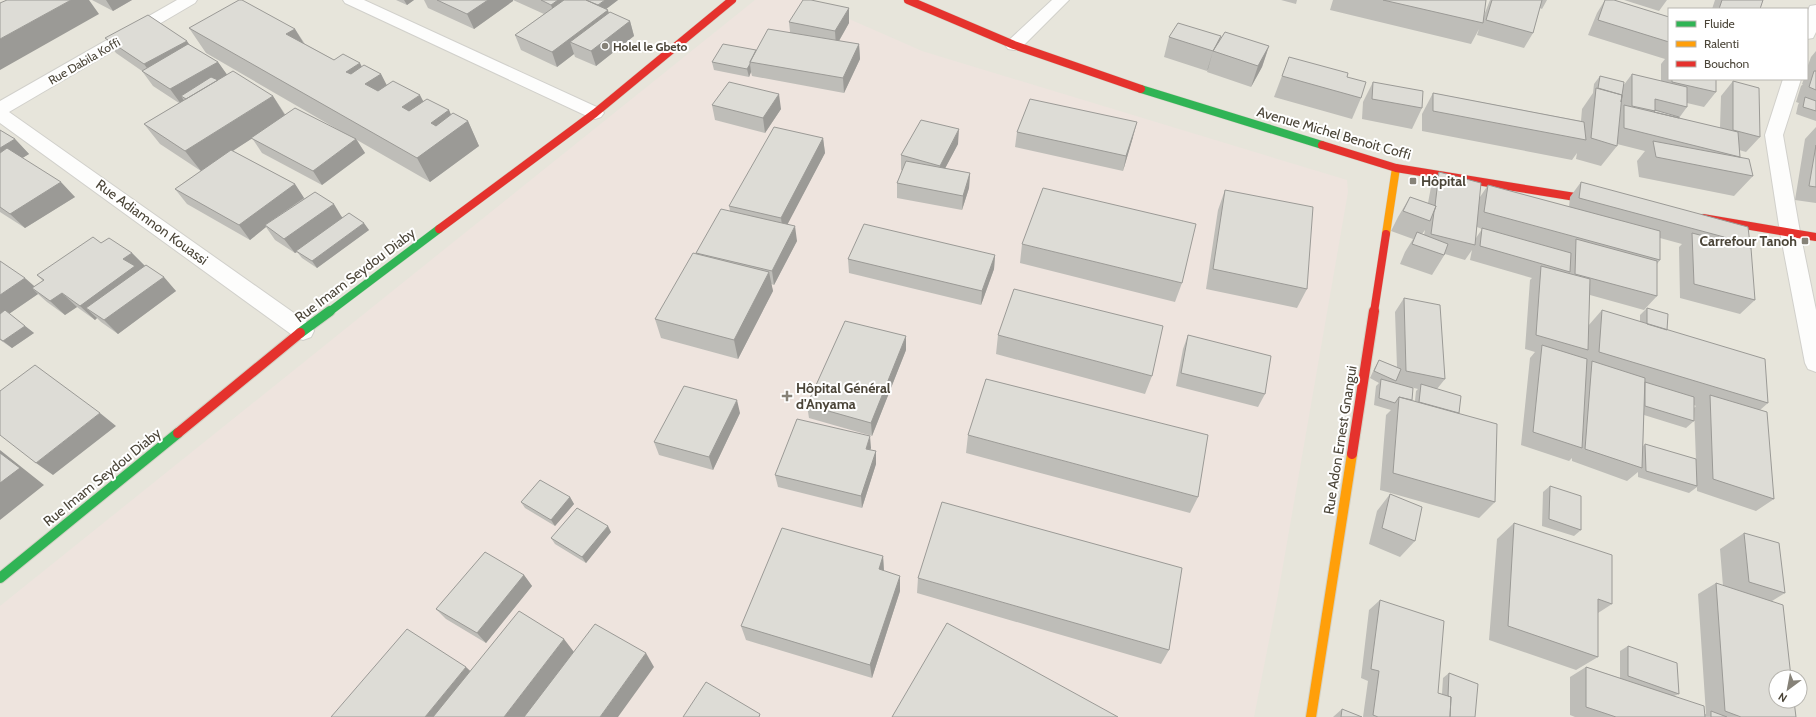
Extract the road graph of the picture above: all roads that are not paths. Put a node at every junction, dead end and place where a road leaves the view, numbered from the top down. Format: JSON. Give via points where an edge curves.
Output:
{"nodes":[{"id":1,"x":189,"y":0,"type":"edge"},
{"id":2,"x":351,"y":0,"type":"edge"},
{"id":3,"x":732,"y":0,"type":"edge"},
{"id":4,"x":908,"y":0,"type":"edge"},
{"id":5,"x":1061,"y":0,"type":"edge"},
{"id":6,"x":1816,"y":10,"type":"edge"},
{"id":7,"x":1808,"y":31,"type":"edge"},
{"id":8,"x":1014,"y":45,"type":"junction"},
{"id":9,"x":1792,"y":80,"type":"edge"},
{"id":10,"x":0,"y":109,"type":"edge"},
{"id":11,"x":595,"y":113,"type":"junction"},
{"id":12,"x":0,"y":114,"type":"edge"},
{"id":13,"x":1396,"y":168,"type":"junction"},
{"id":14,"x":1609,"y":202,"type":"edge"},
{"id":15,"x":1696,"y":216,"type":"edge"},
{"id":16,"x":1790,"y":232,"type":"junction"},
{"id":17,"x":1816,"y":237,"type":"edge"},
{"id":18,"x":303,"y":331,"type":"junction"},
{"id":19,"x":1816,"y":363,"type":"edge"},
{"id":20,"x":0,"y":578,"type":"edge"},
{"id":21,"x":1312,"y":717,"type":"edge"}],
"edges":[{"from":1,"to":10,"type":"street","name":"Rue Dabila Koffi"},
{"from":2,"to":11,"type":"street"},
{"from":3,"to":11,"type":"street","name":"Rue Imam Seydou Diaby"},
{"from":4,"to":8,"type":"street","name":"Avenue Michel Benoit Coffi"},
{"from":5,"to":8,"type":"street"},
{"from":6,"to":7,"type":"street"},
{"from":8,"to":13,"type":"street","name":"Avenue Michel Benoit Coffi","via":[[1120,83]]},
{"from":9,"to":16,"type":"street","via":[[1774,135]]},
{"from":11,"to":18,"type":"street","name":"Rue Imam Seydou Diaby"},
{"from":12,"to":18,"type":"street","name":"Rue Adiamnon Kouassi"},
{"from":13,"to":14,"type":"street","name":"Avenue Michel Benoit Coffi"},
{"from":13,"to":21,"type":"street","name":"Rue Adon Ernest Gnangui"},
{"from":15,"to":16,"type":"street"},
{"from":16,"to":17,"type":"street"},
{"from":16,"to":19,"type":"street"},
{"from":18,"to":20,"type":"street","name":"Rue Imam Seydou Diaby"}]}
